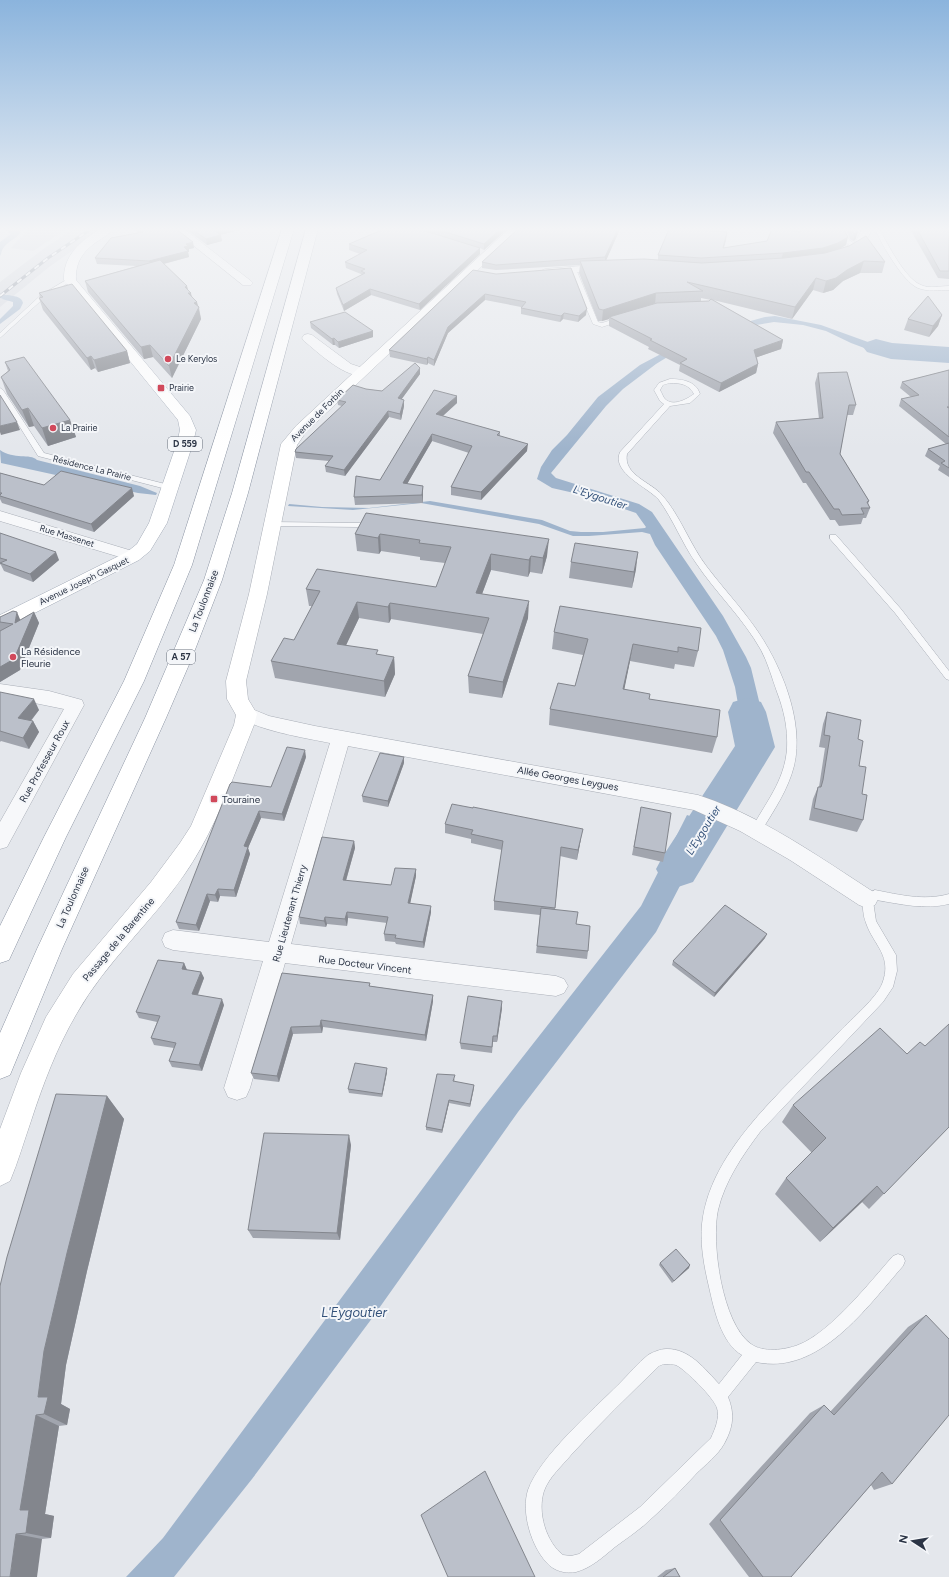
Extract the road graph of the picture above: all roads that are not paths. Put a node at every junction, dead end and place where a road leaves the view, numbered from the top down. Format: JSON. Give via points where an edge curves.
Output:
{"nodes":[{"id":1,"x":36,"y":303,"type":"edge"},
{"id":2,"x":89,"y":303,"type":"edge"},
{"id":3,"x":259,"y":303,"type":"edge"},
{"id":4,"x":265,"y":303,"type":"edge"},
{"id":5,"x":293,"y":303,"type":"edge"},
{"id":6,"x":436,"y":303,"type":"edge"},
{"id":7,"x":587,"y":303,"type":"edge"},
{"id":8,"x":626,"y":317,"type":"edge"},
{"id":9,"x":0,"y":336,"type":"edge"},
{"id":10,"x":308,"y":338,"type":"dead end"},
{"id":11,"x":248,"y":357,"type":"junction"},
{"id":12,"x":361,"y":372,"type":"junction"},
{"id":13,"x":0,"y":390,"type":"edge"},
{"id":14,"x":668,"y":404,"type":"dead end"},
{"id":15,"x":170,"y":488,"type":"junction"},
{"id":16,"x":0,"y":516,"type":"edge"},
{"id":17,"x":273,"y":524,"type":"junction"},
{"id":18,"x":382,"y":528,"type":"edge"},
{"id":19,"x":833,"y":537,"type":"dead end"},
{"id":20,"x":133,"y":556,"type":"junction"},
{"id":21,"x":0,"y":623,"type":"edge"},
{"id":22,"x":949,"y":677,"type":"edge"},
{"id":23,"x":0,"y":690,"type":"edge"},
{"id":24,"x":247,"y":714,"type":"junction"},
{"id":25,"x":341,"y":738,"type":"junction"},
{"id":26,"x":756,"y":830,"type":"junction"},
{"id":27,"x":0,"y":841,"type":"edge"},
{"id":28,"x":867,"y":899,"type":"junction"},
{"id":29,"x":949,"y":899,"type":"edge"},
{"id":30,"x":173,"y":940,"type":"dead end"},
{"id":31,"x":0,"y":952,"type":"edge"},
{"id":32,"x":277,"y":953,"type":"junction"},
{"id":33,"x":556,"y":986,"type":"dead end"},
{"id":34,"x":0,"y":1066,"type":"edge"},
{"id":35,"x":237,"y":1088,"type":"dead end"},
{"id":36,"x":0,"y":1170,"type":"edge"},
{"id":37,"x":898,"y":1261,"type":"dead end"},
{"id":38,"x":753,"y":1354,"type":"junction"},
{"id":39,"x":718,"y":1396,"type":"junction"}],
"edges":[{"from":1,"to":9,"type":"lane"},
{"from":2,"to":15,"type":"main road","name":"Avenue Joseph Gasquet","number":"D 559","via":[[185,419],[188,430]]},
{"from":3,"to":11,"type":"main road"},
{"from":4,"to":11,"type":"main road"},
{"from":5,"to":34,"type":"main road","name":"La Toulonnaise","number":"A 57","via":[[231,523],[205,600],[169,686],[61,921]]},
{"from":6,"to":12,"type":"main road","name":"Avenue de Forbin"},
{"from":7,"to":8,"type":"lane","via":[[596,323],[605,324]]},
{"from":10,"to":12,"type":"street","via":[[346,367]]},
{"from":11,"to":31,"type":"main road","via":[[183,565],[162,616],[134,681]]},
{"from":12,"to":17,"type":"main road","name":"Avenue de Forbin","via":[[301,429],[289,444]]},
{"from":13,"to":15,"type":"lane","name":"Résidence La Prairie","via":[[41,454]]},
{"from":14,"to":26,"type":"lane","via":[[623,454],[621,464],[660,497],[690,548],[750,628],[773,666],[790,719],[791,754],[787,774],[779,792]]},
{"from":15,"to":20,"type":"main road","name":"Avenue Joseph Gasquet","number":"D 559","via":[[158,523],[144,547]]},
{"from":16,"to":20,"type":"street","name":"Rue Massenet"},
{"from":17,"to":18,"type":"lane","via":[[359,525]]},
{"from":17,"to":24,"type":"main road","name":"Avenue de Forbin","via":[[236,681],[235,695]]},
{"from":19,"to":22,"type":"lane","via":[[898,612]]},
{"from":20,"to":21,"type":"main road","name":"Avenue Joseph Gasquet","number":"D 559"},
{"from":23,"to":27,"type":"street","name":"Rue Professeur Roux","via":[[76,705]]},
{"from":24,"to":25,"type":"street","name":"Allée Georges Leygues","via":[[265,722]]},
{"from":24,"to":36,"type":"main road","name":"Passage de la Barentine","via":[[204,823],[192,845],[153,898],[85,978],[55,1027],[28,1088]]},
{"from":25,"to":26,"type":"street","name":"Allée Georges Leygues","via":[[685,800],[728,815]]},
{"from":25,"to":32,"type":"street","name":"Rue Lieutenant Thierry"},
{"from":26,"to":28,"type":"street","name":"Allée Georges Leygues"},
{"from":28,"to":29,"type":"lane","via":[[875,895],[927,902]]},
{"from":28,"to":38,"type":"lane","via":[[871,922],[890,955],[891,972],[886,987],[829,1052],[755,1128],[738,1151],[717,1190],[713,1205],[709,1222],[710,1255],[720,1305],[735,1338]]},
{"from":30,"to":32,"type":"street","name":"Rue Docteur Vincent"},
{"from":32,"to":33,"type":"street","name":"Rue Docteur Vincent"},
{"from":32,"to":35,"type":"street","name":"Rue Lieutenant Thierry"},
{"from":37,"to":38,"type":"lane","via":[[849,1315],[820,1341],[790,1355],[776,1357]]},
{"from":38,"to":39,"type":"lane"},
{"from":39,"to":39,"type":"lane","via":[[686,1361],[670,1356],[654,1360],[586,1427],[542,1479],[536,1491],[535,1515],[542,1539],[552,1557],[566,1565],[585,1560],[646,1513],[666,1494],[720,1436],[726,1421],[726,1413],[724,1402]]}]}
